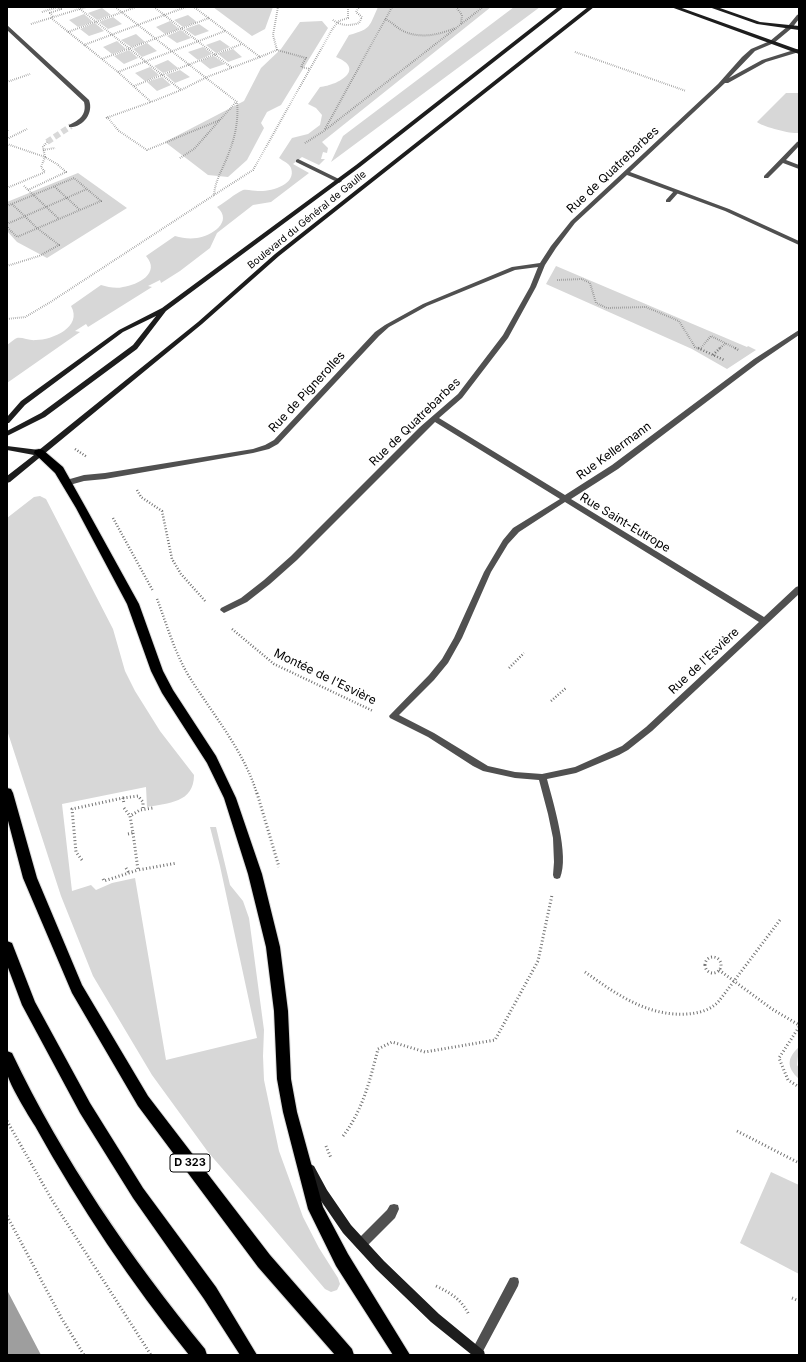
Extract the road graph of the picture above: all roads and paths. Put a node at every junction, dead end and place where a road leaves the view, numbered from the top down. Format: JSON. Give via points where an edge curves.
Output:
{"nodes":[{"id":1,"x":86,"y":7,"type":"edge"},
{"id":2,"x":115,"y":7,"type":"edge"},
{"id":3,"x":136,"y":7,"type":"edge"},
{"id":4,"x":154,"y":7,"type":"edge"},
{"id":5,"x":186,"y":7,"type":"edge"},
{"id":6,"x":194,"y":7,"type":"edge"},
{"id":7,"x":278,"y":7,"type":"edge"},
{"id":8,"x":348,"y":7,"type":"edge"},
{"id":9,"x":359,"y":7,"type":"edge"},
{"id":10,"x":392,"y":7,"type":"edge"},
{"id":11,"x":456,"y":7,"type":"edge"},
{"id":12,"x":483,"y":7,"type":"edge"},
{"id":13,"x":561,"y":7,"type":"edge"},
{"id":14,"x":591,"y":7,"type":"edge"},
{"id":15,"x":674,"y":7,"type":"edge"},
{"id":16,"x":712,"y":7,"type":"edge"},
{"id":17,"x":80,"y":9,"type":"junction"},
{"id":18,"x":42,"y":12,"type":"dead end"},
{"id":19,"x":122,"y":12,"type":"junction"},
{"id":20,"x":164,"y":15,"type":"junction"},
{"id":21,"x":799,"y":16,"type":"edge"},
{"id":22,"x":52,"y":17,"type":"junction"},
{"id":23,"x":209,"y":18,"type":"junction"},
{"id":24,"x":385,"y":19,"type":"junction"},
{"id":25,"x":333,"y":20,"type":"dead end"},
{"id":26,"x":96,"y":22,"type":"junction"},
{"id":27,"x":337,"y":24,"type":"junction"},
{"id":28,"x":138,"y":25,"type":"junction"},
{"id":29,"x":461,"y":25,"type":"junction"},
{"id":30,"x":790,"y":27,"type":"junction"},
{"id":31,"x":799,"y":28,"type":"edge"},
{"id":32,"x":9,"y":29,"type":"edge"},
{"id":33,"x":182,"y":29,"type":"junction"},
{"id":34,"x":225,"y":31,"type":"junction"},
{"id":35,"x":68,"y":32,"type":"junction"},
{"id":36,"x":112,"y":35,"type":"junction"},
{"id":37,"x":156,"y":39,"type":"junction"},
{"id":38,"x":198,"y":41,"type":"junction"},
{"id":39,"x":772,"y":42,"type":"junction"},
{"id":40,"x":242,"y":44,"type":"junction"},
{"id":41,"x":84,"y":45,"type":"junction"},
{"id":42,"x":130,"y":49,"type":"junction"},
{"id":43,"x":277,"y":50,"type":"junction"},
{"id":44,"x":172,"y":51,"type":"junction"},
{"id":45,"x":798,"y":51,"type":"edge"},
{"id":46,"x":575,"y":52,"type":"dead end"},
{"id":47,"x":215,"y":54,"type":"junction"},
{"id":48,"x":260,"y":57,"type":"junction"},
{"id":49,"x":102,"y":59,"type":"junction"},
{"id":50,"x":146,"y":62,"type":"junction"},
{"id":51,"x":189,"y":64,"type":"junction"},
{"id":52,"x":232,"y":68,"type":"junction"},
{"id":53,"x":310,"y":69,"type":"junction"},
{"id":54,"x":118,"y":72,"type":"junction"},
{"id":55,"x":162,"y":75,"type":"junction"},
{"id":56,"x":206,"y":77,"type":"junction"},
{"id":57,"x":720,"y":85,"type":"junction"},
{"id":58,"x":134,"y":86,"type":"junction"},
{"id":59,"x":181,"y":90,"type":"junction"},
{"id":60,"x":706,"y":98,"type":"junction"},
{"id":61,"x":151,"y":102,"type":"junction"},
{"id":62,"x":237,"y":102,"type":"junction"},
{"id":63,"x":107,"y":117,"type":"junction"},
{"id":64,"x":220,"y":120,"type":"junction"},
{"id":65,"x":81,"y":122,"type":"junction"},
{"id":66,"x":71,"y":126,"type":"tunnel mouth"},
{"id":67,"x":27,"y":130,"type":"dead end"},
{"id":68,"x":7,"y":139,"type":"edge"},
{"id":69,"x":47,"y":142,"type":"tunnel mouth"},
{"id":70,"x":799,"y":143,"type":"edge"},
{"id":71,"x":7,"y":144,"type":"edge"},
{"id":72,"x":55,"y":148,"type":"dead end"},
{"id":73,"x":43,"y":150,"type":"junction"},
{"id":74,"x":45,"y":157,"type":"junction"},
{"id":75,"x":180,"y":158,"type":"dead end"},
{"id":76,"x":298,"y":160,"type":"dead end"},
{"id":77,"x":782,"y":160,"type":"junction"},
{"id":78,"x":799,"y":166,"type":"edge"},
{"id":79,"x":626,"y":173,"type":"junction"},
{"id":80,"x":766,"y":177,"type":"dead end"},
{"id":81,"x":339,"y":181,"type":"junction"},
{"id":82,"x":24,"y":186,"type":"dead end"},
{"id":83,"x":54,"y":187,"type":"junction"},
{"id":84,"x":7,"y":188,"type":"edge"},
{"id":85,"x":28,"y":190,"type":"junction"},
{"id":86,"x":88,"y":190,"type":"junction"},
{"id":87,"x":676,"y":192,"type":"junction"},
{"id":88,"x":33,"y":195,"type":"junction"},
{"id":89,"x":214,"y":195,"type":"junction"},
{"id":90,"x":67,"y":198,"type":"junction"},
{"id":91,"x":668,"y":200,"type":"dead end"},
{"id":92,"x":12,"y":204,"type":"junction"},
{"id":93,"x":7,"y":206,"type":"edge"},
{"id":94,"x":47,"y":207,"type":"junction"},
{"id":95,"x":80,"y":210,"type":"junction"},
{"id":96,"x":25,"y":216,"type":"junction"},
{"id":97,"x":59,"y":218,"type":"junction"},
{"id":98,"x":7,"y":225,"type":"edge"},
{"id":99,"x":37,"y":228,"type":"junction"},
{"id":100,"x":799,"y":243,"type":"edge"},
{"id":101,"x":542,"y":265,"type":"junction"},
{"id":102,"x":7,"y":267,"type":"edge"},
{"id":103,"x":555,"y":280,"type":"dead end"},
{"id":104,"x":164,"y":309,"type":"junction"},
{"id":105,"x":7,"y":319,"type":"edge"},
{"id":106,"x":799,"y":332,"type":"edge"},
{"id":107,"x":726,"y":343,"type":"junction"},
{"id":108,"x":734,"y":348,"type":"dead end"},
{"id":109,"x":700,"y":349,"type":"junction"},
{"id":110,"x":434,"y":418,"type":"junction"},
{"id":111,"x":7,"y":421,"type":"edge"},
{"id":112,"x":7,"y":434,"type":"edge"},
{"id":113,"x":7,"y":448,"type":"edge"},
{"id":114,"x":39,"y":453,"type":"junction"},
{"id":115,"x":124,"y":473,"type":"junction"},
{"id":116,"x":7,"y":480,"type":"edge"},
{"id":117,"x":66,"y":483,"type":"junction"},
{"id":118,"x":565,"y":500,"type":"junction"},
{"id":119,"x":799,"y":589,"type":"edge"},
{"id":120,"x":206,"y":602,"type":"dead end"},
{"id":121,"x":224,"y":610,"type":"dead end"},
{"id":122,"x":764,"y":621,"type":"junction"},
{"id":123,"x":229,"y":627,"type":"dead end"},
{"id":124,"x":524,"y":653,"type":"dead end"},
{"id":125,"x":509,"y":668,"type":"dead end"},
{"id":126,"x":566,"y":688,"type":"dead end"},
{"id":127,"x":551,"y":701,"type":"dead end"},
{"id":128,"x":393,"y":716,"type":"junction"},
{"id":129,"x":542,"y":777,"type":"junction"},
{"id":130,"x":7,"y":793,"type":"edge"},
{"id":131,"x":123,"y":798,"type":"junction"},
{"id":132,"x":124,"y":804,"type":"dead end"},
{"id":133,"x":124,"y":808,"type":"dead end"},
{"id":134,"x":153,"y":808,"type":"dead end"},
{"id":135,"x":143,"y":809,"type":"junction"},
{"id":136,"x":130,"y":816,"type":"junction"},
{"id":137,"x":133,"y":833,"type":"junction"},
{"id":138,"x":128,"y":834,"type":"dead end"},
{"id":139,"x":82,"y":860,"type":"dead end"},
{"id":140,"x":177,"y":862,"type":"dead end"},
{"id":141,"x":126,"y":868,"type":"dead end"},
{"id":142,"x":138,"y":870,"type":"junction"},
{"id":143,"x":129,"y":873,"type":"junction"},
{"id":144,"x":556,"y":876,"type":"joint"},
{"id":145,"x":104,"y":879,"type":"dead end"},
{"id":146,"x":780,"y":920,"type":"dead end"},
{"id":147,"x":7,"y":947,"type":"edge"},
{"id":148,"x":719,"y":970,"type":"junction"},
{"id":149,"x":585,"y":972,"type":"dead end"},
{"id":150,"x":734,"y":982,"type":"junction"},
{"id":151,"x":799,"y":1026,"type":"edge"},
{"id":152,"x":7,"y":1058,"type":"edge"},
{"id":153,"x":799,"y":1087,"type":"edge"},
{"id":154,"x":7,"y":1121,"type":"edge"},
{"id":155,"x":737,"y":1131,"type":"dead end"},
{"id":156,"x":343,"y":1136,"type":"dead end"},
{"id":157,"x":301,"y":1152,"type":"junction"},
{"id":158,"x":799,"y":1163,"type":"edge"},
{"id":159,"x":394,"y":1209,"type":"dead end"},
{"id":160,"x":7,"y":1216,"type":"edge"},
{"id":161,"x":361,"y":1244,"type":"junction"},
{"id":162,"x":514,"y":1282,"type":"dead end"},
{"id":163,"x":792,"y":1298,"type":"dead end"},
{"id":164,"x":799,"y":1302,"type":"edge"},
{"id":165,"x":478,"y":1354,"type":"edge"},
{"id":166,"x":84,"y":1355,"type":"edge"},
{"id":167,"x":151,"y":1355,"type":"edge"},
{"id":168,"x":199,"y":1355,"type":"edge"},
{"id":169,"x":249,"y":1355,"type":"edge"},
{"id":170,"x":346,"y":1355,"type":"edge"},
{"id":171,"x":402,"y":1355,"type":"edge"}],
"edges":[{"from":1,"to":17,"type":"path"},
{"from":2,"to":19,"type":"path"},
{"from":3,"to":19,"type":"path"},
{"from":4,"to":20,"type":"path"},
{"from":5,"to":20,"type":"path"},
{"from":6,"to":23,"type":"path"},
{"from":7,"to":43,"type":"path","via":[[273,34]]},
{"from":8,"to":27,"type":"path","via":[[348,18]]},
{"from":9,"to":27,"type":"path","via":[[356,12],[362,17],[359,23],[348,26]]},
{"from":10,"to":24,"type":"path"},
{"from":11,"to":29,"type":"path","via":[[462,18]]},
{"from":12,"to":29,"type":"path"},
{"from":13,"to":81,"type":"main road","name":"Boulevard du Général de Gaulle"},
{"from":14,"to":114,"type":"main road","name":"Boulevard du Général de Gaulle","via":[[277,255],[200,323]]},
{"from":15,"to":39,"type":"main road"},
{"from":16,"to":30,"type":"main road","via":[[759,23]]},
{"from":17,"to":22,"type":"path"},
{"from":17,"to":26,"type":"path"},
{"from":18,"to":22,"type":"path","via":[[58,7],[61,9],[50,13]]},
{"from":19,"to":26,"type":"path"},
{"from":19,"to":28,"type":"path"},
{"from":20,"to":28,"type":"path"},
{"from":20,"to":33,"type":"path"},
{"from":21,"to":30,"type":"street","name":"Rue de Quatrebarbes"},
{"from":22,"to":32,"type":"path"},
{"from":22,"to":35,"type":"path"},
{"from":23,"to":33,"type":"path"},
{"from":23,"to":34,"type":"path"},
{"from":24,"to":29,"type":"path","via":[[403,31],[421,35],[442,34]]},
{"from":24,"to":29,"type":"path","via":[[324,131]]},
{"from":25,"to":27,"type":"path"},
{"from":26,"to":35,"type":"path"},
{"from":26,"to":36,"type":"path"},
{"from":27,"to":53,"type":"path"},
{"from":28,"to":36,"type":"path"},
{"from":28,"to":37,"type":"path"},
{"from":30,"to":31,"type":"main road"},
{"from":30,"to":39,"type":"street","name":"Rue de Quatrebarbes"},
{"from":32,"to":65,"type":"street","via":[[86,101],[89,111]]},
{"from":33,"to":37,"type":"path"},
{"from":33,"to":38,"type":"path"},
{"from":34,"to":38,"type":"path"},
{"from":34,"to":40,"type":"path"},
{"from":35,"to":41,"type":"path"},
{"from":36,"to":41,"type":"path"},
{"from":36,"to":42,"type":"path"},
{"from":37,"to":42,"type":"path"},
{"from":37,"to":44,"type":"path"},
{"from":38,"to":44,"type":"path"},
{"from":38,"to":47,"type":"path"},
{"from":39,"to":45,"type":"main road"},
{"from":39,"to":57,"type":"street","name":"Rue de Quatrebarbes","via":[[753,50]]},
{"from":40,"to":47,"type":"path"},
{"from":40,"to":48,"type":"path"},
{"from":41,"to":49,"type":"path"},
{"from":42,"to":49,"type":"path"},
{"from":42,"to":50,"type":"path"},
{"from":43,"to":48,"type":"path"},
{"from":43,"to":53,"type":"path","via":[[306,58],[301,67]]},
{"from":44,"to":50,"type":"path"},
{"from":44,"to":51,"type":"path"},
{"from":45,"to":57,"type":"street","name":"Rue de Quatrebarbes","via":[[764,61]]},
{"from":46,"to":60,"type":"path"},
{"from":47,"to":51,"type":"path"},
{"from":47,"to":52,"type":"path"},
{"from":48,"to":52,"type":"path"},
{"from":49,"to":54,"type":"path"},
{"from":50,"to":54,"type":"path"},
{"from":50,"to":55,"type":"path"},
{"from":51,"to":55,"type":"path"},
{"from":51,"to":56,"type":"path"},
{"from":52,"to":56,"type":"path"},
{"from":53,"to":89,"type":"path","via":[[253,170]]},
{"from":54,"to":58,"type":"path"},
{"from":55,"to":58,"type":"path"},
{"from":55,"to":59,"type":"path"},
{"from":56,"to":59,"type":"path"},
{"from":56,"to":62,"type":"path"},
{"from":57,"to":60,"type":"street","name":"Rue de Quatrebarbes"},
{"from":58,"to":61,"type":"path"},
{"from":59,"to":61,"type":"path"},
{"from":60,"to":79,"type":"street","name":"Rue de Quatrebarbes"},
{"from":61,"to":63,"type":"path"},
{"from":62,"to":64,"type":"path"},
{"from":62,"to":89,"type":"path","via":[[239,116],[234,140],[214,184]]},
{"from":63,"to":64,"type":"path","via":[[119,130],[147,150]]},
{"from":63,"to":65,"type":"path"},
{"from":64,"to":75,"type":"path","via":[[194,149]]},
{"from":65,"to":66,"type":"street"},
{"from":67,"to":68,"type":"path"},
{"from":69,"to":73,"type":"path"},
{"from":70,"to":77,"type":"street"},
{"from":71,"to":74,"type":"path"},
{"from":72,"to":73,"type":"path"},
{"from":73,"to":74,"type":"path"},
{"from":74,"to":84,"type":"path","via":[[41,167],[45,172]]},
{"from":74,"to":85,"type":"path","via":[[66,172]]},
{"from":76,"to":81,"type":"street"},
{"from":77,"to":78,"type":"street"},
{"from":77,"to":80,"type":"street"},
{"from":79,"to":87,"type":"street"},
{"from":79,"to":101,"type":"street","name":"Rue de Quatrebarbes","via":[[573,222]]},
{"from":81,"to":104,"type":"main road","name":"Boulevard du Général de Gaulle"},
{"from":82,"to":85,"type":"path"},
{"from":83,"to":86,"type":"path","via":[[74,178]]},
{"from":83,"to":88,"type":"path"},
{"from":83,"to":90,"type":"path"},
{"from":85,"to":88,"type":"path"},
{"from":86,"to":90,"type":"path"},
{"from":86,"to":95,"type":"path","via":[[101,201]]},
{"from":87,"to":91,"type":"street"},
{"from":87,"to":100,"type":"street","via":[[727,210]]},
{"from":88,"to":92,"type":"path"},
{"from":88,"to":94,"type":"path"},
{"from":89,"to":105,"type":"path","via":[[49,303],[25,316]]},
{"from":90,"to":94,"type":"path"},
{"from":90,"to":95,"type":"path"},
{"from":92,"to":93,"type":"path"},
{"from":92,"to":96,"type":"path"},
{"from":94,"to":96,"type":"path"},
{"from":94,"to":97,"type":"path"},
{"from":95,"to":97,"type":"path"},
{"from":96,"to":98,"type":"path"},
{"from":96,"to":99,"type":"path"},
{"from":97,"to":99,"type":"path"},
{"from":98,"to":99,"type":"path","via":[[17,236]]},
{"from":99,"to":102,"type":"path","via":[[59,245],[39,256]]},
{"from":101,"to":110,"type":"street","name":"Rue de Quatrebarbes","via":[[506,336],[466,390]]},
{"from":101,"to":115,"type":"street","name":"Rue de Pignerolles","via":[[514,268],[425,305],[387,326],[276,442],[267,447],[253,452]]},
{"from":103,"to":109,"type":"path","via":[[582,280],[590,283],[596,303],[607,308],[646,307],[679,321],[695,347]]},
{"from":104,"to":111,"type":"main road","name":"Boulevard du Général de Gaulle","via":[[121,331],[23,403]]},
{"from":104,"to":112,"type":"main road","name":"Boulevard du Général de Gaulle","via":[[135,347],[42,415]]},
{"from":106,"to":118,"type":"street","name":"Rue Kellermann","via":[[756,361],[615,468]]},
{"from":107,"to":108,"type":"path"},
{"from":107,"to":109,"type":"path","via":[[714,355]]},
{"from":107,"to":109,"type":"path","via":[[711,336]]},
{"from":110,"to":118,"type":"street","name":"Rue Saint-Eutrope"},
{"from":110,"to":121,"type":"street","name":"Rue de Quatrebarbes","via":[[294,558],[244,600]]},
{"from":113,"to":114,"type":"main road"},
{"from":114,"to":116,"type":"main road","name":"Boulevard du Général de Gaulle"},
{"from":114,"to":117,"type":"highway","via":[[59,470]]},
{"from":115,"to":117,"type":"street","name":"Rue de Pignerolles"},
{"from":115,"to":120,"type":"path","via":[[142,497],[162,511],[172,559],[181,574]]},
{"from":117,"to":157,"type":"highway","via":[[133,604],[157,671],[168,693],[212,760],[230,798],[255,874],[273,947],[281,1011],[284,1079]]},
{"from":118,"to":122,"type":"street","name":"Rue Saint-Eutrope"},
{"from":118,"to":128,"type":"street","name":"Rue Kellermann","via":[[520,527],[510,536],[495,559],[446,661]]},
{"from":119,"to":122,"type":"street","name":"Rue de l'Esvière"},
{"from":122,"to":129,"type":"street","name":"Rue de l'Esvière","via":[[649,729],[624,748],[576,770]]},
{"from":123,"to":128,"type":"path","name":"Montée de l'Esvière","via":[[274,664],[375,712]]},
{"from":124,"to":125,"type":"path"},
{"from":126,"to":127,"type":"path"},
{"from":128,"to":129,"type":"street","name":"Rue de l'Esvière","via":[[431,735],[486,769]]},
{"from":129,"to":144,"type":"street","via":[[557,840],[559,858]]},
{"from":130,"to":170,"type":"highway","number":"D 323","via":[[30,878],[77,989],[143,1101],[264,1261]]},
{"from":131,"to":132,"type":"path"},
{"from":131,"to":135,"type":"path","via":[[138,796],[143,802]]},
{"from":131,"to":139,"type":"path","via":[[72,809],[76,852]]},
{"from":133,"to":136,"type":"path"},
{"from":134,"to":135,"type":"path"},
{"from":135,"to":136,"type":"path"},
{"from":136,"to":137,"type":"path"},
{"from":137,"to":138,"type":"path"},
{"from":137,"to":142,"type":"path"},
{"from":140,"to":142,"type":"path"},
{"from":141,"to":143,"type":"path"},
{"from":142,"to":143,"type":"path"},
{"from":143,"to":145,"type":"path"},
{"from":144,"to":156,"type":"path","via":[[538,961],[495,1040],[425,1052],[392,1042],[378,1049],[360,1109]]},
{"from":146,"to":150,"type":"path"},
{"from":147,"to":169,"type":"highway","via":[[29,1005],[84,1108],[138,1193],[210,1293]]},
{"from":148,"to":148,"type":"path","via":[[712,974],[707,972],[704,968],[705,960],[714,956],[718,958],[722,962]]},
{"from":148,"to":150,"type":"path"},
{"from":149,"to":150,"type":"path","via":[[619,996],[648,1010],[679,1016],[697,1013],[714,1006]]},
{"from":150,"to":151,"type":"path"},
{"from":151,"to":153,"type":"path","via":[[779,1058],[788,1080]]},
{"from":152,"to":168,"type":"highway","via":[[39,1120],[100,1220],[167,1316]]},
{"from":154,"to":167,"type":"path","via":[[52,1200]]},
{"from":155,"to":158,"type":"path"},
{"from":157,"to":161,"type":"main road","via":[[323,1194],[347,1229]]},
{"from":157,"to":171,"type":"highway","via":[[316,1209],[342,1260]]},
{"from":159,"to":161,"type":"street"},
{"from":160,"to":166,"type":"path"},
{"from":161,"to":165,"type":"main road","via":[[435,1318]]},
{"from":162,"to":165,"type":"street"},
{"from":163,"to":164,"type":"path"}]}
